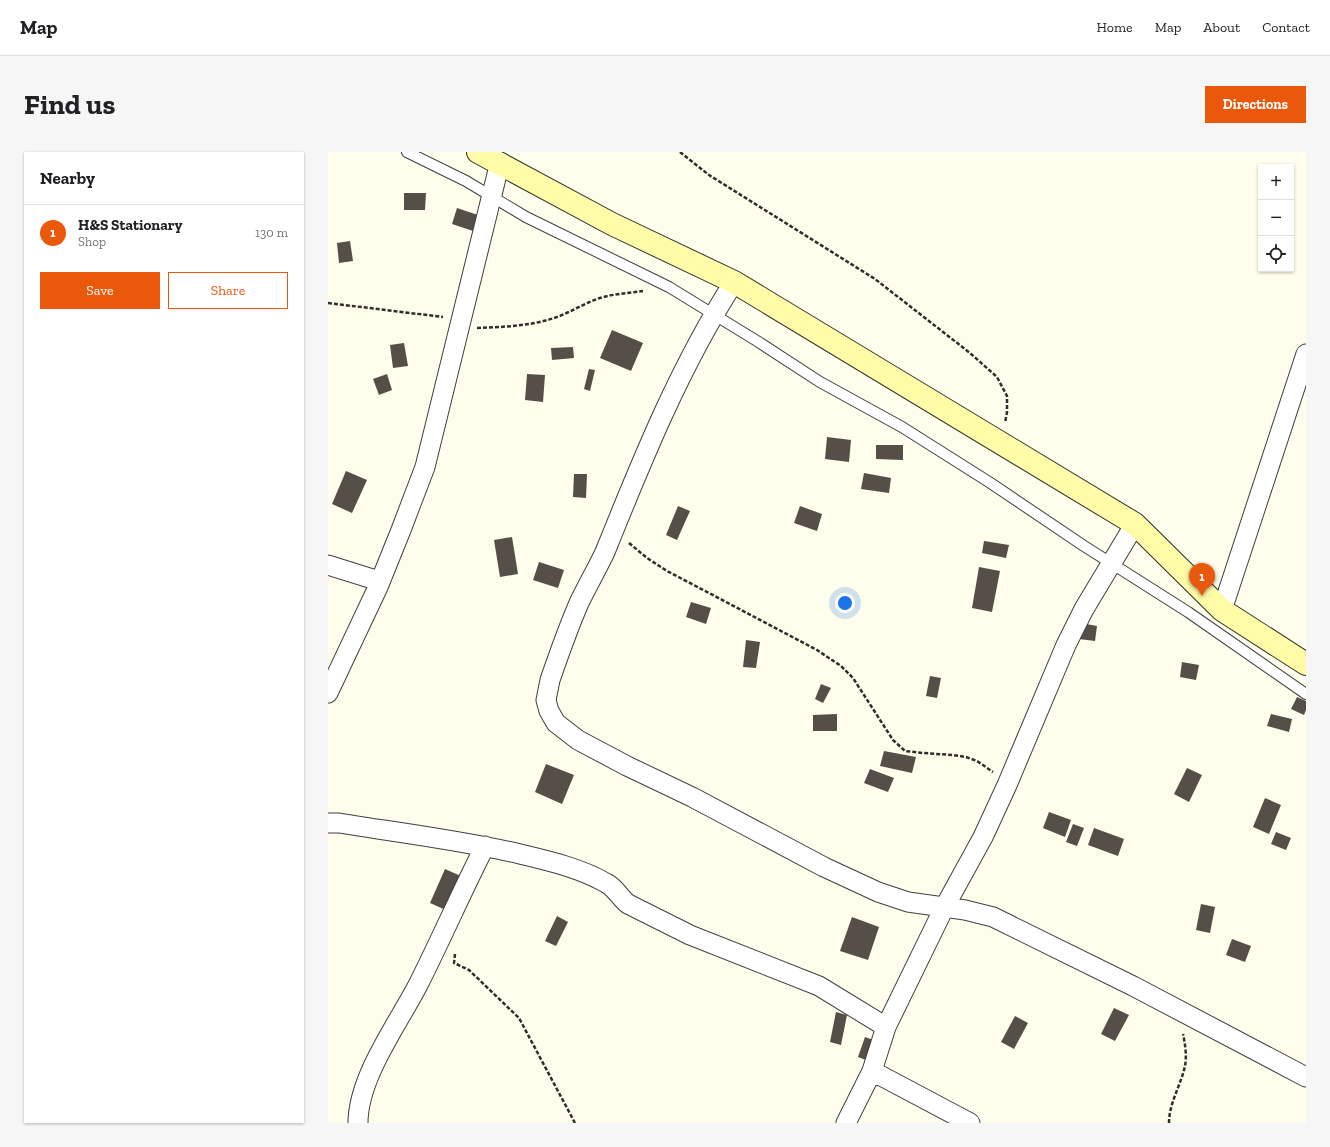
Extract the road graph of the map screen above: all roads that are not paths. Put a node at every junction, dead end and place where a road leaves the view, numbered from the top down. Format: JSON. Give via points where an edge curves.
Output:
{"nodes":[{"id":1,"x":407,"y":152,"type":"edge"},
{"id":2,"x":478,"y":152,"type":"edge"},
{"id":3,"x":500,"y":162,"type":"junction"},
{"id":4,"x":490,"y":197,"type":"junction"},
{"id":5,"x":734,"y":282,"type":"junction"},
{"id":6,"x":713,"y":314,"type":"junction"},
{"id":7,"x":1306,"y":354,"type":"edge"},
{"id":8,"x":1135,"y":524,"type":"junction"},
{"id":9,"x":1111,"y":563,"type":"junction"},
{"id":10,"x":328,"y":566,"type":"edge"},
{"id":11,"x":379,"y":581,"type":"junction"},
{"id":12,"x":1222,"y":610,"type":"junction"},
{"id":13,"x":1306,"y":664,"type":"edge"},
{"id":14,"x":328,"y":693,"type":"edge"},
{"id":15,"x":1306,"y":694,"type":"edge"},
{"id":16,"x":328,"y":823,"type":"edge"},
{"id":17,"x":486,"y":846,"type":"junction"},
{"id":18,"x":944,"y":908,"type":"junction"},
{"id":19,"x":886,"y":1027,"type":"junction"},
{"id":20,"x":872,"y":1071,"type":"junction"},
{"id":21,"x":1306,"y":1077,"type":"edge"},
{"id":22,"x":358,"y":1123,"type":"edge"},
{"id":23,"x":846,"y":1123,"type":"edge"},
{"id":24,"x":970,"y":1123,"type":"edge"}],
"edges":[{"from":1,"to":4,"type":"lane","via":[[466,181]]},
{"from":2,"to":3,"type":"main road"},
{"from":3,"to":4,"type":"street"},
{"from":3,"to":5,"type":"main road","via":[[612,224]]},
{"from":4,"to":6,"type":"lane","via":[[669,287]]},
{"from":4,"to":11,"type":"street","via":[[425,467]]},
{"from":5,"to":6,"type":"street"},
{"from":5,"to":8,"type":"main road"},
{"from":6,"to":9,"type":"lane","via":[[820,382],[902,427]]},
{"from":6,"to":18,"type":"street","via":[[686,366],[604,554],[579,604],[550,680],[546,700],[549,711],[556,723],[578,740],[824,867],[892,897]]},
{"from":7,"to":12,"type":"street"},
{"from":8,"to":9,"type":"street"},
{"from":8,"to":12,"type":"main road"},
{"from":9,"to":15,"type":"lane","via":[[1188,612]]},
{"from":9,"to":18,"type":"street","via":[[1066,645],[983,837]]},
{"from":10,"to":11,"type":"street"},
{"from":11,"to":14,"type":"street"},
{"from":12,"to":13,"type":"main road"},
{"from":16,"to":17,"type":"street"},
{"from":17,"to":19,"type":"street","via":[[539,858],[601,880],[635,907],[690,935],[819,986]]},
{"from":17,"to":22,"type":"street","via":[[418,984],[369,1073]]},
{"from":18,"to":19,"type":"street"},
{"from":18,"to":21,"type":"street","via":[[993,917],[1177,1008]]},
{"from":19,"to":20,"type":"street"},
{"from":20,"to":23,"type":"street"},
{"from":20,"to":24,"type":"street"}]}
